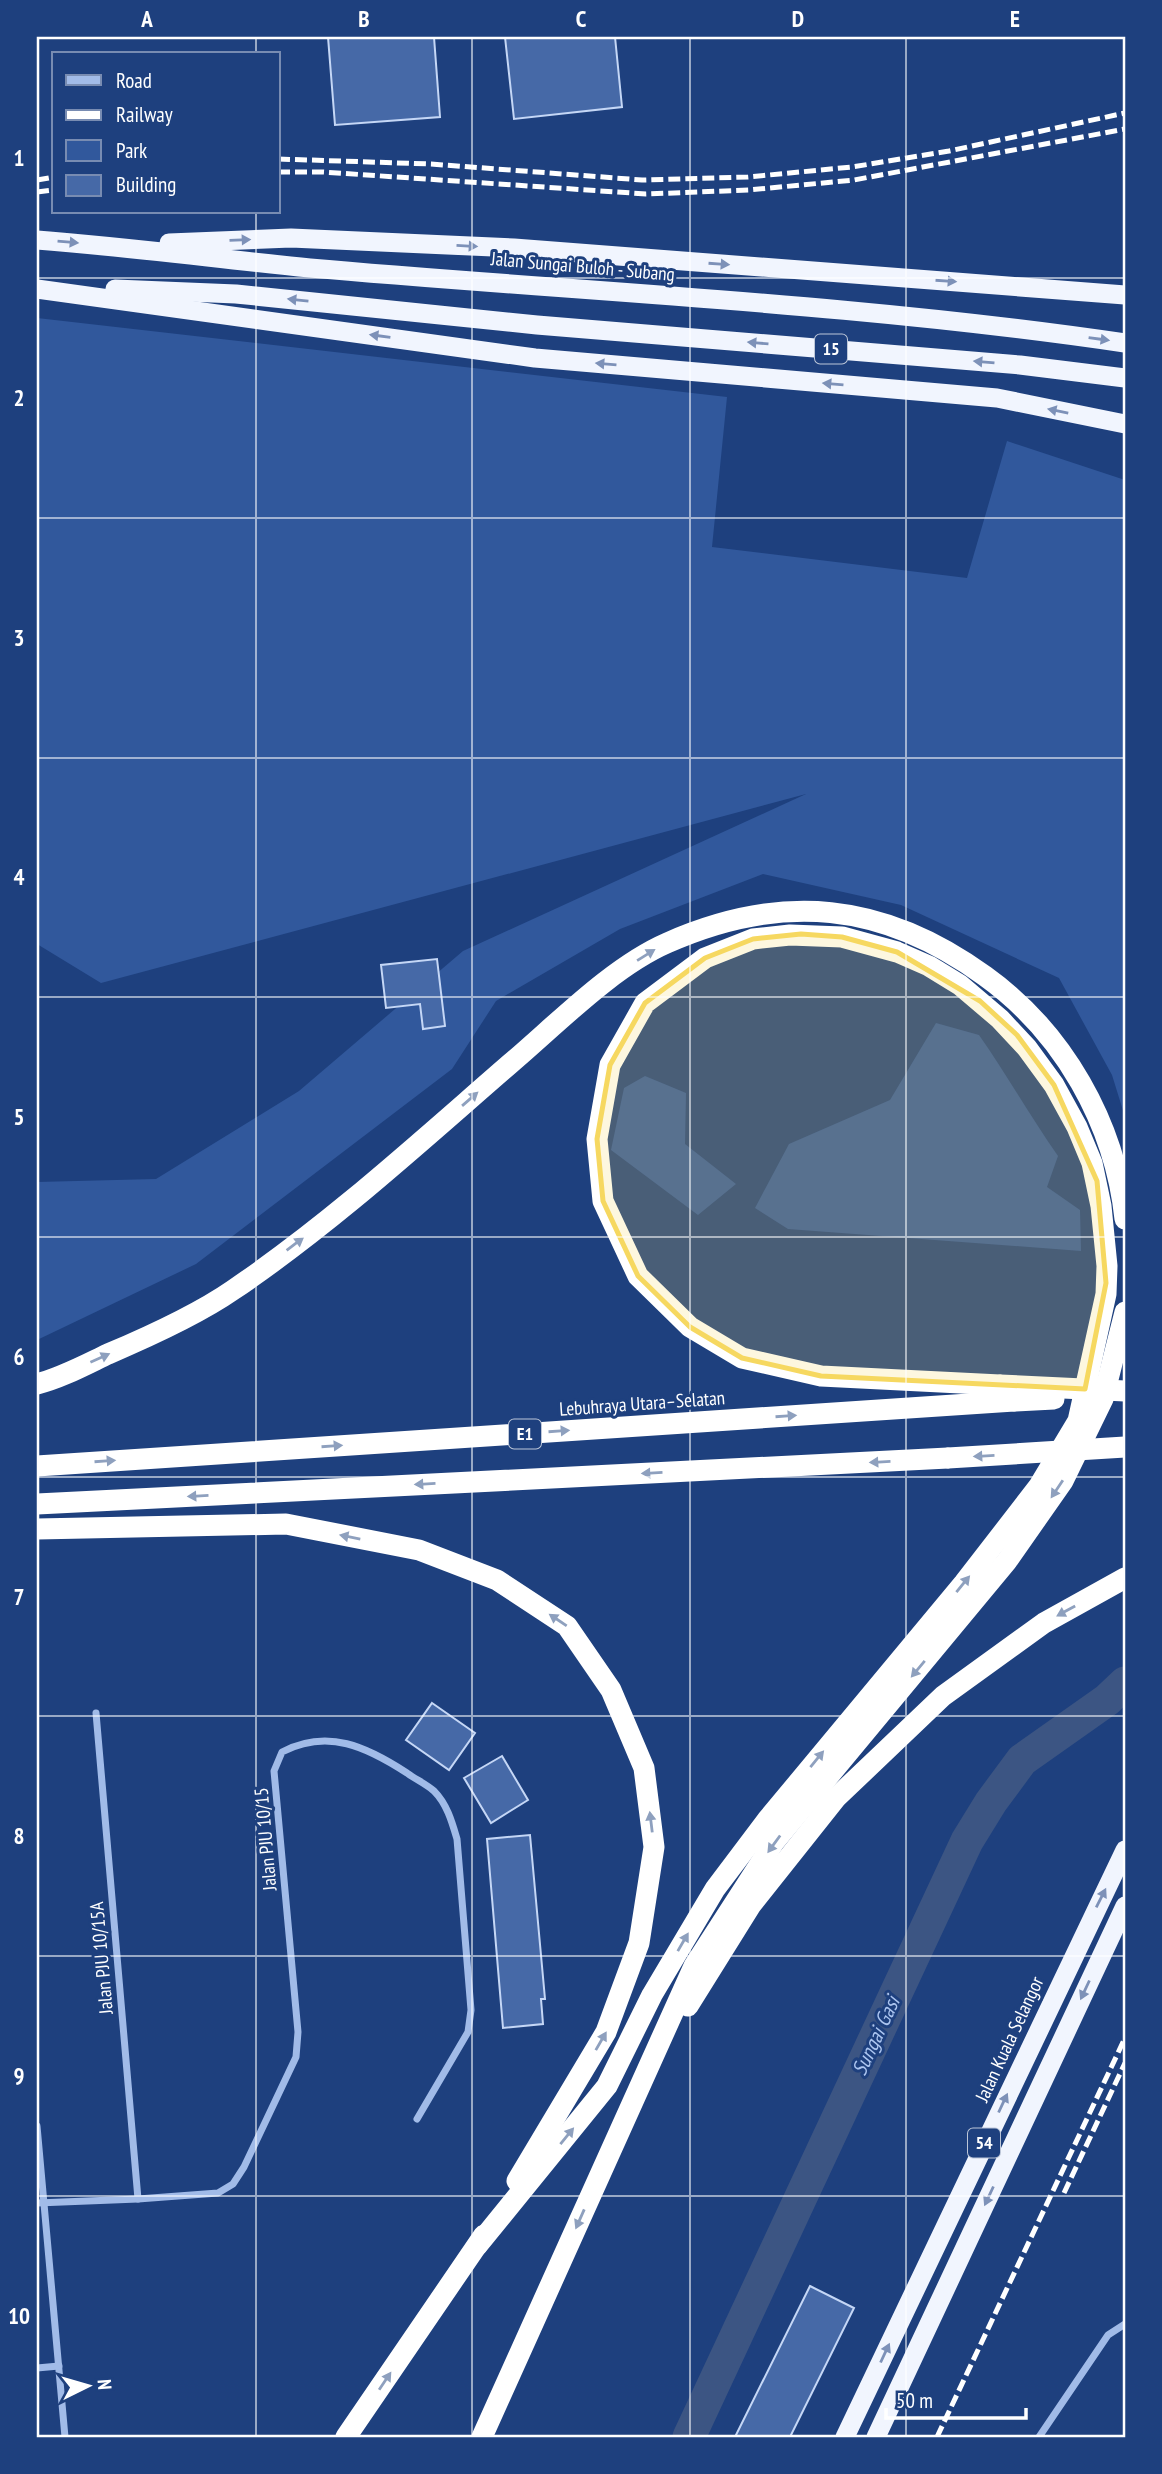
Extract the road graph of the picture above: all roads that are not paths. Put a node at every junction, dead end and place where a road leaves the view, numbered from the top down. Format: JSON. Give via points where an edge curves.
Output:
{"nodes":[{"id":1,"x":37,"y":240,"type":"edge"},
{"id":2,"x":98,"y":245,"type":"junction"},
{"id":3,"x":37,"y":287,"type":"edge"},
{"id":4,"x":1125,"y":295,"type":"edge"},
{"id":5,"x":1125,"y":343,"type":"edge"},
{"id":6,"x":1125,"y":378,"type":"edge"},
{"id":7,"x":1125,"y":424,"type":"edge"},
{"id":8,"x":1125,"y":1219,"type":"edge"},
{"id":9,"x":1125,"y":1312,"type":"edge"},
{"id":10,"x":37,"y":1384,"type":"edge"},
{"id":11,"x":1125,"y":1393,"type":"edge"},
{"id":12,"x":1125,"y":1447,"type":"edge"},
{"id":13,"x":37,"y":1466,"type":"edge"},
{"id":14,"x":37,"y":1504,"type":"edge"},
{"id":15,"x":37,"y":1530,"type":"edge"},
{"id":16,"x":1125,"y":1578,"type":"edge"},
{"id":17,"x":96,"y":1713,"type":"dead end"},
{"id":18,"x":1125,"y":1850,"type":"edge"},
{"id":19,"x":1125,"y":1906,"type":"edge"},
{"id":20,"x":650,"y":2066,"type":"junction"},
{"id":21,"x":417,"y":2119,"type":"dead end"},
{"id":22,"x":37,"y":2126,"type":"edge"},
{"id":23,"x":138,"y":2199,"type":"junction"},
{"id":24,"x":40,"y":2203,"type":"edge"},
{"id":25,"x":477,"y":2246,"type":"junction"},
{"id":26,"x":1125,"y":2324,"type":"edge"},
{"id":27,"x":58,"y":2366,"type":"junction"},
{"id":28,"x":37,"y":2368,"type":"edge"},
{"id":29,"x":65,"y":2437,"type":"edge"},
{"id":30,"x":346,"y":2437,"type":"edge"},
{"id":31,"x":482,"y":2437,"type":"edge"},
{"id":32,"x":845,"y":2437,"type":"edge"},
{"id":33,"x":876,"y":2437,"type":"edge"},
{"id":34,"x":1039,"y":2437,"type":"edge"}],
"edges":[{"from":1,"to":2,"type":"highway","name":"Jalan Sungai Buloh - Subang","number":"15","one_way":true},
{"from":2,"to":4,"type":"highway","one_way":true,"via":[[291,238],[514,248]]},
{"from":2,"to":5,"type":"highway","name":"Jalan Sungai Buloh - Subang","number":"15","one_way":true,"via":[[310,268],[1025,328]]},
{"from":6,"to":3,"type":"highway","number":"15","one_way":true,"via":[[236,294]]},
{"from":7,"to":3,"type":"highway","one_way":true,"via":[[998,398],[536,358]]},
{"from":10,"to":8,"type":"highway","one_way":true,"via":[[143,1339],[231,1292],[347,1205],[612,976],[664,944],[766,914],[823,910],[883,923],[942,947],[1003,989],[1047,1033],[1088,1096],[1116,1163]]},
{"from":9,"to":20,"type":"highway","one_way":true,"via":[[1103,1399],[1063,1481],[1007,1561],[774,1842],[694,1965]]},
{"from":13,"to":11,"type":"highway","name":"Lebuhraya Utara–Selatan","number":"E1","one_way":true,"bridge":true},
{"from":25,"to":11,"type":"highway","one_way":true,"bridge":true,"via":[[607,2086],[652,1995],[715,1889],[1039,1486],[1078,1420],[1105,1294],[1101,1206],[1077,1127],[1055,1085],[1027,1048],[960,985],[897,952],[842,937],[790,935],[754,939],[705,958],[645,1003],[610,1065],[597,1139],[603,1201],[638,1276],[690,1327],[742,1358],[821,1376],[1000,1385]]},
{"from":12,"to":14,"type":"highway","one_way":true,"bridge":true},
{"from":25,"to":15,"type":"highway","one_way":true,"via":[[606,2032],[639,1943],[654,1847],[645,1768],[611,1690],[567,1626],[497,1580],[419,1550],[286,1524]]},
{"from":16,"to":20,"type":"highway","one_way":true,"via":[[1044,1623],[943,1696],[836,1798],[751,1905]]},
{"from":17,"to":23,"type":"street","name":"Jalan PJU 10/15A"},
{"from":32,"to":18,"type":"highway","name":"Jalan Kuala Selangor","number":"54","one_way":true},
{"from":19,"to":33,"type":"highway","number":"54","one_way":true},
{"from":20,"to":31,"type":"highway","one_way":true},
{"from":21,"to":23,"type":"street","name":"Jalan PJU 10/15","via":[[468,2032],[471,2010],[457,1839],[449,1813],[434,1791],[364,1749],[340,1741],[298,1744],[282,1752],[274,1771],[298,2032],[296,2057],[233,2184],[218,2193]]},
{"from":22,"to":24,"type":"street"},
{"from":23,"to":24,"type":"street","name":"Jalan PJU 10/15"},
{"from":24,"to":27,"type":"street"},
{"from":30,"to":25,"type":"highway","one_way":true},
{"from":26,"to":34,"type":"street","via":[[1108,2335]]},
{"from":27,"to":28,"type":"street"},
{"from":27,"to":29,"type":"street"}]}
